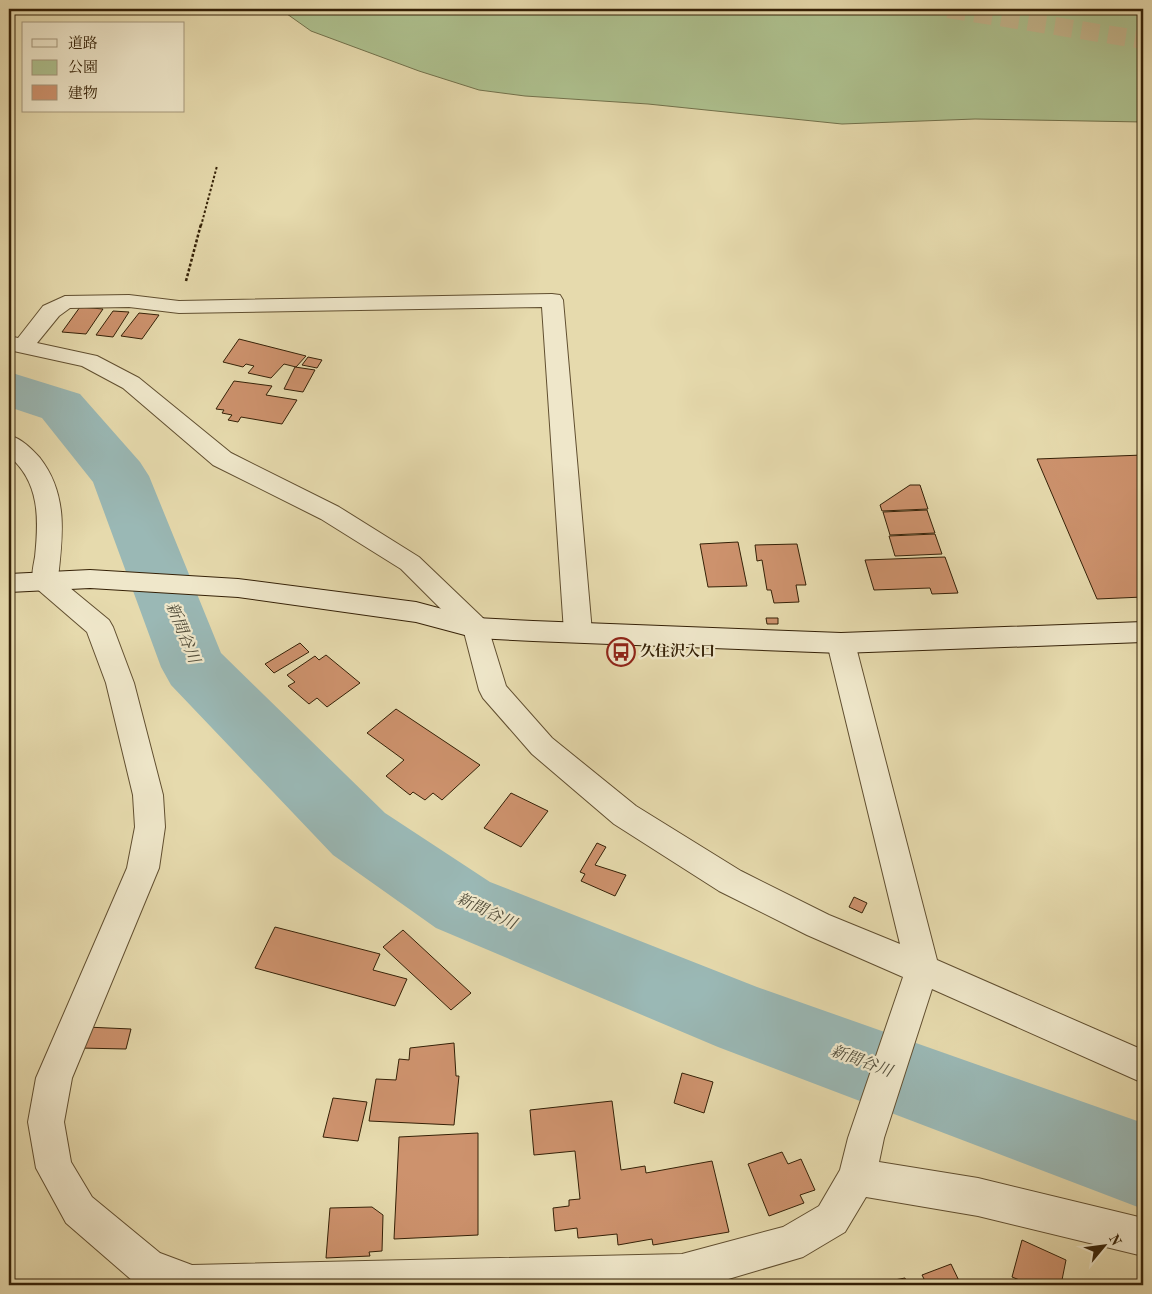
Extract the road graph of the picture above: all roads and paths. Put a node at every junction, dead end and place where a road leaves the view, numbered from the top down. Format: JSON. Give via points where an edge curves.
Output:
{"nodes":[{"id":1,"x":217,"y":166,"type":"dead end"},
{"id":2,"x":178,"y":307,"type":"junction"},
{"id":3,"x":17,"y":344,"type":"edge"},
{"id":4,"x":9,"y":443,"type":"edge"},
{"id":5,"x":45,"y":580,"type":"junction"},
{"id":6,"x":9,"y":583,"type":"edge"},
{"id":7,"x":476,"y":628,"type":"junction"},
{"id":8,"x":578,"y":632,"type":"junction"},
{"id":9,"x":1143,"y":632,"type":"edge"},
{"id":10,"x":841,"y":643,"type":"junction"},
{"id":11,"x":922,"y":968,"type":"junction"},
{"id":12,"x":1143,"y":1067,"type":"edge"},
{"id":13,"x":857,"y":1177,"type":"junction"},
{"id":14,"x":1143,"y":1238,"type":"edge"}],
"edges":[{"from":1,"to":2,"type":"path"},
{"from":2,"to":3,"type":"street","via":[[129,301],[65,302]]},
{"from":2,"to":8,"type":"street","via":[[552,300]]},
{"from":3,"to":7,"type":"street","via":[[89,361],[131,383],[222,459],[330,514],[410,564]]},
{"from":4,"to":5,"type":"street","via":[[34,465],[43,481],[51,522]]},
{"from":5,"to":6,"type":"street"},
{"from":5,"to":7,"type":"street","via":[[238,588],[416,612]]},
{"from":5,"to":13,"type":"street","via":[[99,627],[120,683],[148,795],[150,827],[143,868],[54,1078],[46,1122],[54,1168],[80,1210],[148,1268],[192,1284],[682,1273],[790,1244],[832,1219]]},
{"from":7,"to":8,"type":"street"},
{"from":7,"to":11,"type":"street","via":[[493,690],[542,746],[625,815],[730,881],[818,925]]},
{"from":8,"to":10,"type":"street"},
{"from":9,"to":10,"type":"street"},
{"from":10,"to":11,"type":"street"},
{"from":11,"to":12,"type":"street"},
{"from":11,"to":13,"type":"street","via":[[866,1138]]},
{"from":13,"to":14,"type":"street","via":[[978,1197]]}]}
